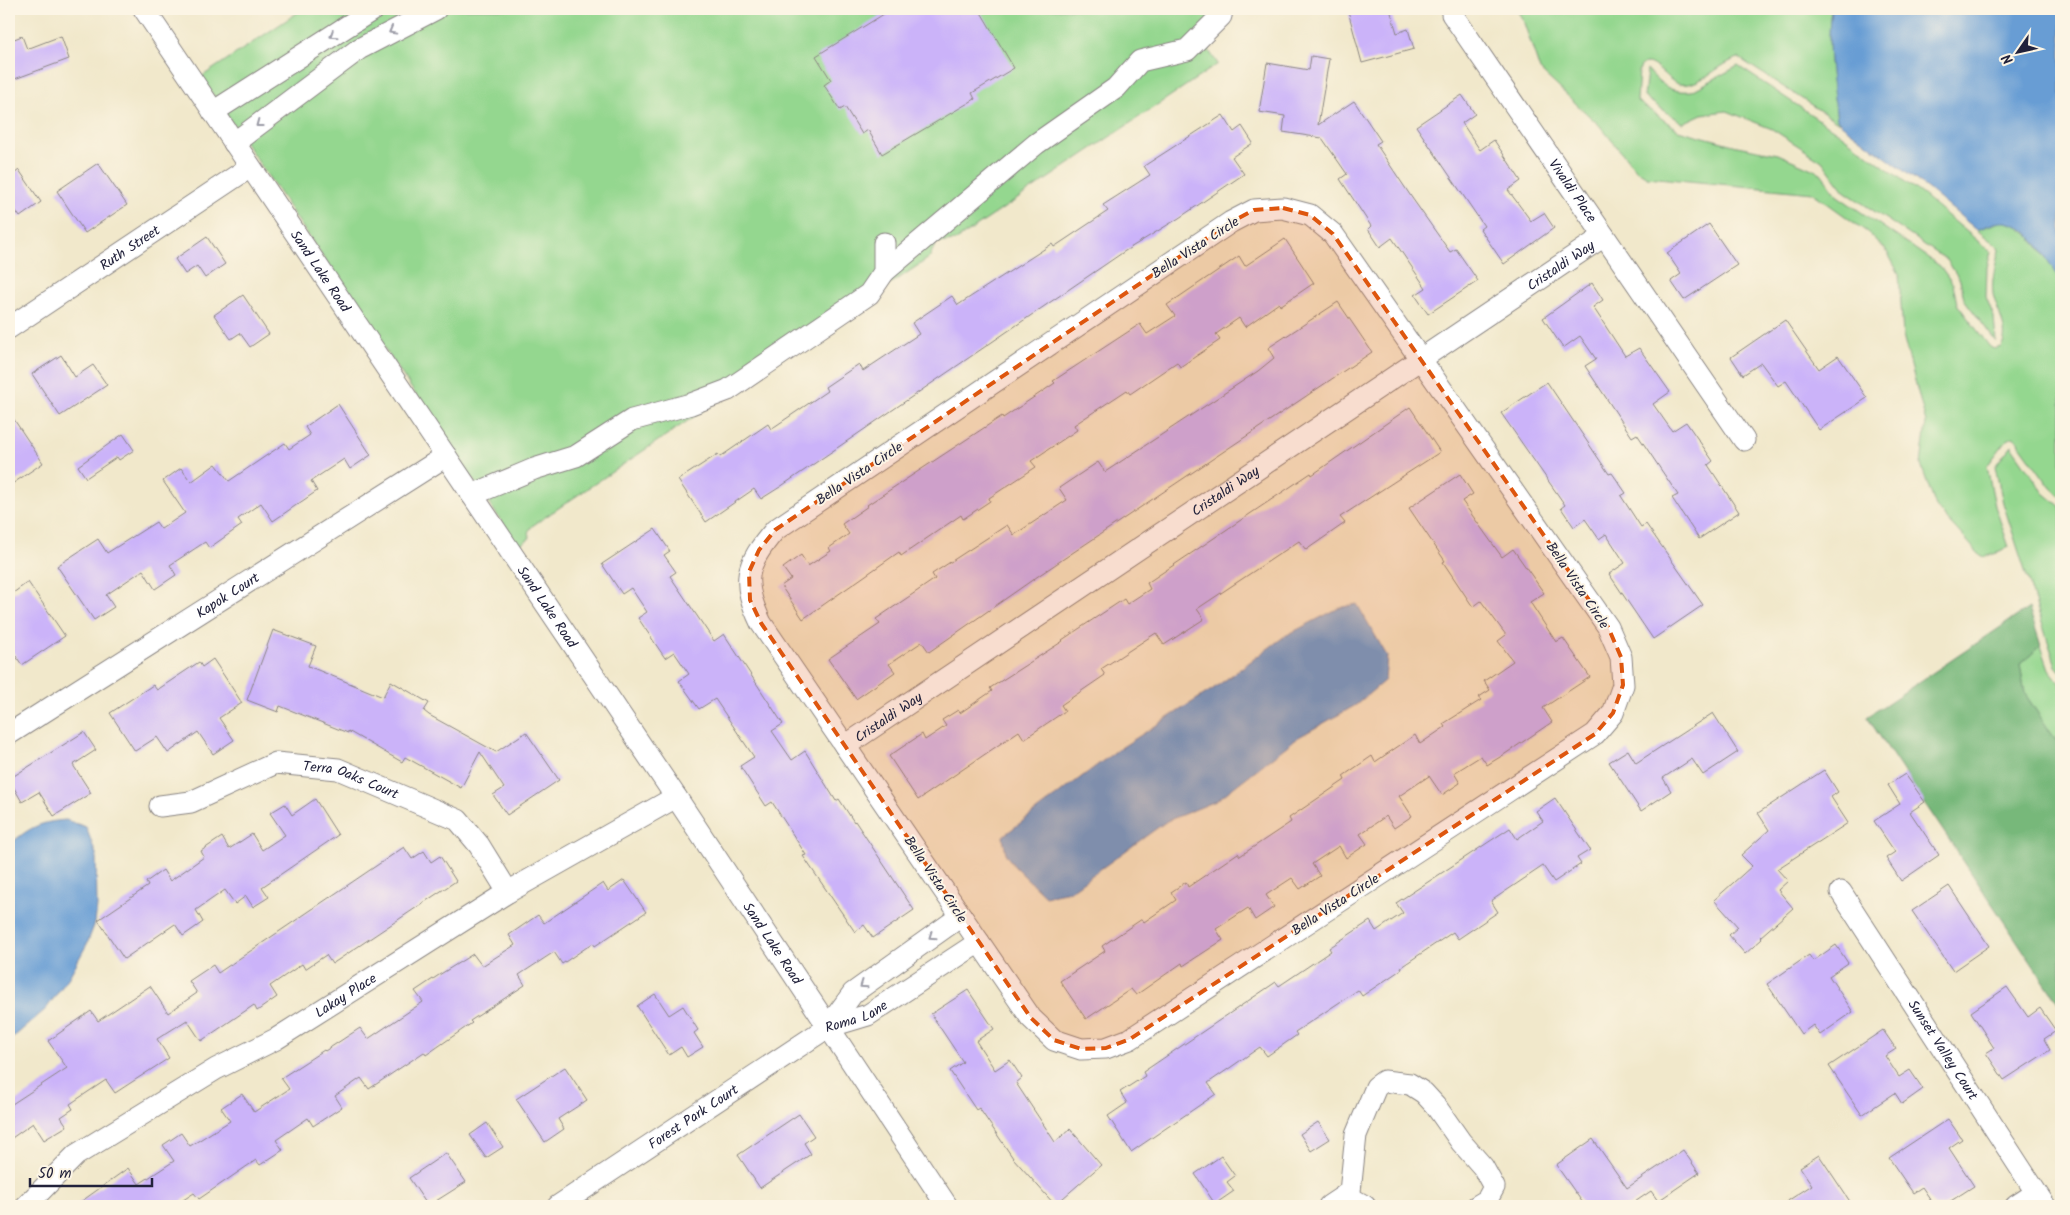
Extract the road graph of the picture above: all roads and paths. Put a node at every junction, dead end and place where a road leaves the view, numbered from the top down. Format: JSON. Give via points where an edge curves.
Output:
{"nodes":[{"id":1,"x":144,"y":9,"type":"edge"},
{"id":2,"x":374,"y":9,"type":"edge"},
{"id":3,"x":436,"y":9,"type":"edge"},
{"id":4,"x":1222,"y":9,"type":"edge"},
{"id":5,"x":1452,"y":14,"type":"dead end"},
{"id":6,"x":213,"y":112,"type":"junction"},
{"id":7,"x":234,"y":143,"type":"junction"},
{"id":8,"x":250,"y":167,"type":"junction"},
{"id":9,"x":1604,"y":236,"type":"junction"},
{"id":10,"x":884,"y":243,"type":"dead end"},
{"id":11,"x":884,"y":272,"type":"junction"},
{"id":12,"x":9,"y":328,"type":"edge"},
{"id":13,"x":1421,"y":359,"type":"junction"},
{"id":14,"x":1744,"y":440,"type":"dead end"},
{"id":15,"x":446,"y":456,"type":"junction"},
{"id":16,"x":472,"y":495,"type":"junction"},
{"id":17,"x":9,"y":734,"type":"edge"},
{"id":18,"x":845,"y":746,"type":"junction"},
{"id":19,"x":676,"y":797,"type":"junction"},
{"id":20,"x":160,"y":806,"type":"dead end"},
{"id":21,"x":508,"y":892,"type":"junction"},
{"id":22,"x":1841,"y":892,"type":"dead end"},
{"id":23,"x":961,"y":916,"type":"junction"},
{"id":24,"x":979,"y":942,"type":"junction"},
{"id":25,"x":903,"y":957,"type":"junction"},
{"id":26,"x":919,"y":981,"type":"junction"},
{"id":27,"x":828,"y":1027,"type":"junction"},
{"id":28,"x":2041,"y":1200,"type":"edge"},
{"id":29,"x":1337,"y":1201,"type":"edge"},
{"id":30,"x":26,"y":1206,"type":"edge"},
{"id":31,"x":558,"y":1206,"type":"edge"},
{"id":32,"x":947,"y":1206,"type":"edge"},
{"id":33,"x":1365,"y":1206,"type":"edge"},
{"id":34,"x":1478,"y":1206,"type":"edge"},
{"id":35,"x":2016,"y":1206,"type":"edge"}],
"edges":[{"from":1,"to":6,"type":"street","name":"Sand Lake Road"},
{"from":2,"to":6,"type":"street","one_way":true},
{"from":3,"to":7,"type":"street","one_way":true,"via":[[359,50]]},
{"from":4,"to":11,"type":"street","via":[[1221,16],[1187,50],[1140,61],[1116,88],[1036,144]]},
{"from":5,"to":9,"type":"street","name":"Vivaldi Place"},
{"from":6,"to":7,"type":"street","name":"Sand Lake Road"},
{"from":7,"to":8,"type":"street","name":"Sand Lake Road"},
{"from":8,"to":12,"type":"street","name":"Ruth Street"},
{"from":8,"to":15,"type":"street","name":"Sand Lake Road"},
{"from":9,"to":13,"type":"street","name":"Cristaldi Way"},
{"from":9,"to":14,"type":"street","name":"Vivaldi Place"},
{"from":10,"to":11,"type":"street"},
{"from":11,"to":16,"type":"street","via":[[869,294],[728,390],[632,420],[576,456],[534,469]]},
{"from":13,"to":18,"type":"street","name":"Cristaldi Way"},
{"from":13,"to":18,"type":"street","name":"Bella Vista Circle","via":[[1333,234],[1310,215],[1283,208],[1264,209],[1254,210],[1231,222],[775,530],[759,550],[749,572],[750,600],[761,623]]},
{"from":13,"to":24,"type":"street","name":"Bella Vista Circle","via":[[1608,626],[1621,657],[1623,685],[1612,713],[1595,734],[1138,1033],[1106,1048],[1081,1049],[1054,1040],[1031,1018]]},
{"from":15,"to":16,"type":"street","name":"Sand Lake Road"},
{"from":15,"to":17,"type":"street","name":"Kapok Court"},
{"from":16,"to":19,"type":"street","name":"Sand Lake Road"},
{"from":18,"to":23,"type":"street","name":"Bella Vista Circle"},
{"from":19,"to":21,"type":"street","name":"Lakay Place"},
{"from":19,"to":27,"type":"street","name":"Sand Lake Road"},
{"from":20,"to":21,"type":"street","name":"Terra Oaks Court","via":[[191,802],[276,763],[338,770],[458,820],[479,844]]},
{"from":21,"to":30,"type":"street","name":"Lakay Place","via":[[276,1039],[216,1068],[76,1155]]},
{"from":22,"to":28,"type":"street","name":"Sunset Valley Court"},
{"from":23,"to":24,"type":"street","name":"Bella Vista Circle"},
{"from":23,"to":25,"type":"street","name":"Roma Lane","one_way":true},
{"from":24,"to":26,"type":"street","name":"Roma Lane"},
{"from":25,"to":26,"type":"street"},
{"from":25,"to":27,"type":"street","name":"Roma Lane","one_way":true,"via":[[853,992]]},
{"from":26,"to":27,"type":"street","name":"Roma Lane","via":[[868,1015]]},
{"from":27,"to":31,"type":"street","name":"Forest Park Court"},
{"from":27,"to":32,"type":"street","name":"Sand Lake Road"},
{"from":28,"to":35,"type":"street"},
{"from":29,"to":33,"type":"street"},
{"from":29,"to":34,"type":"street","via":[[1350,1192],[1356,1135],[1376,1087],[1384,1081],[1410,1084],[1424,1093],[1483,1167],[1494,1187],[1488,1200]]}]}
